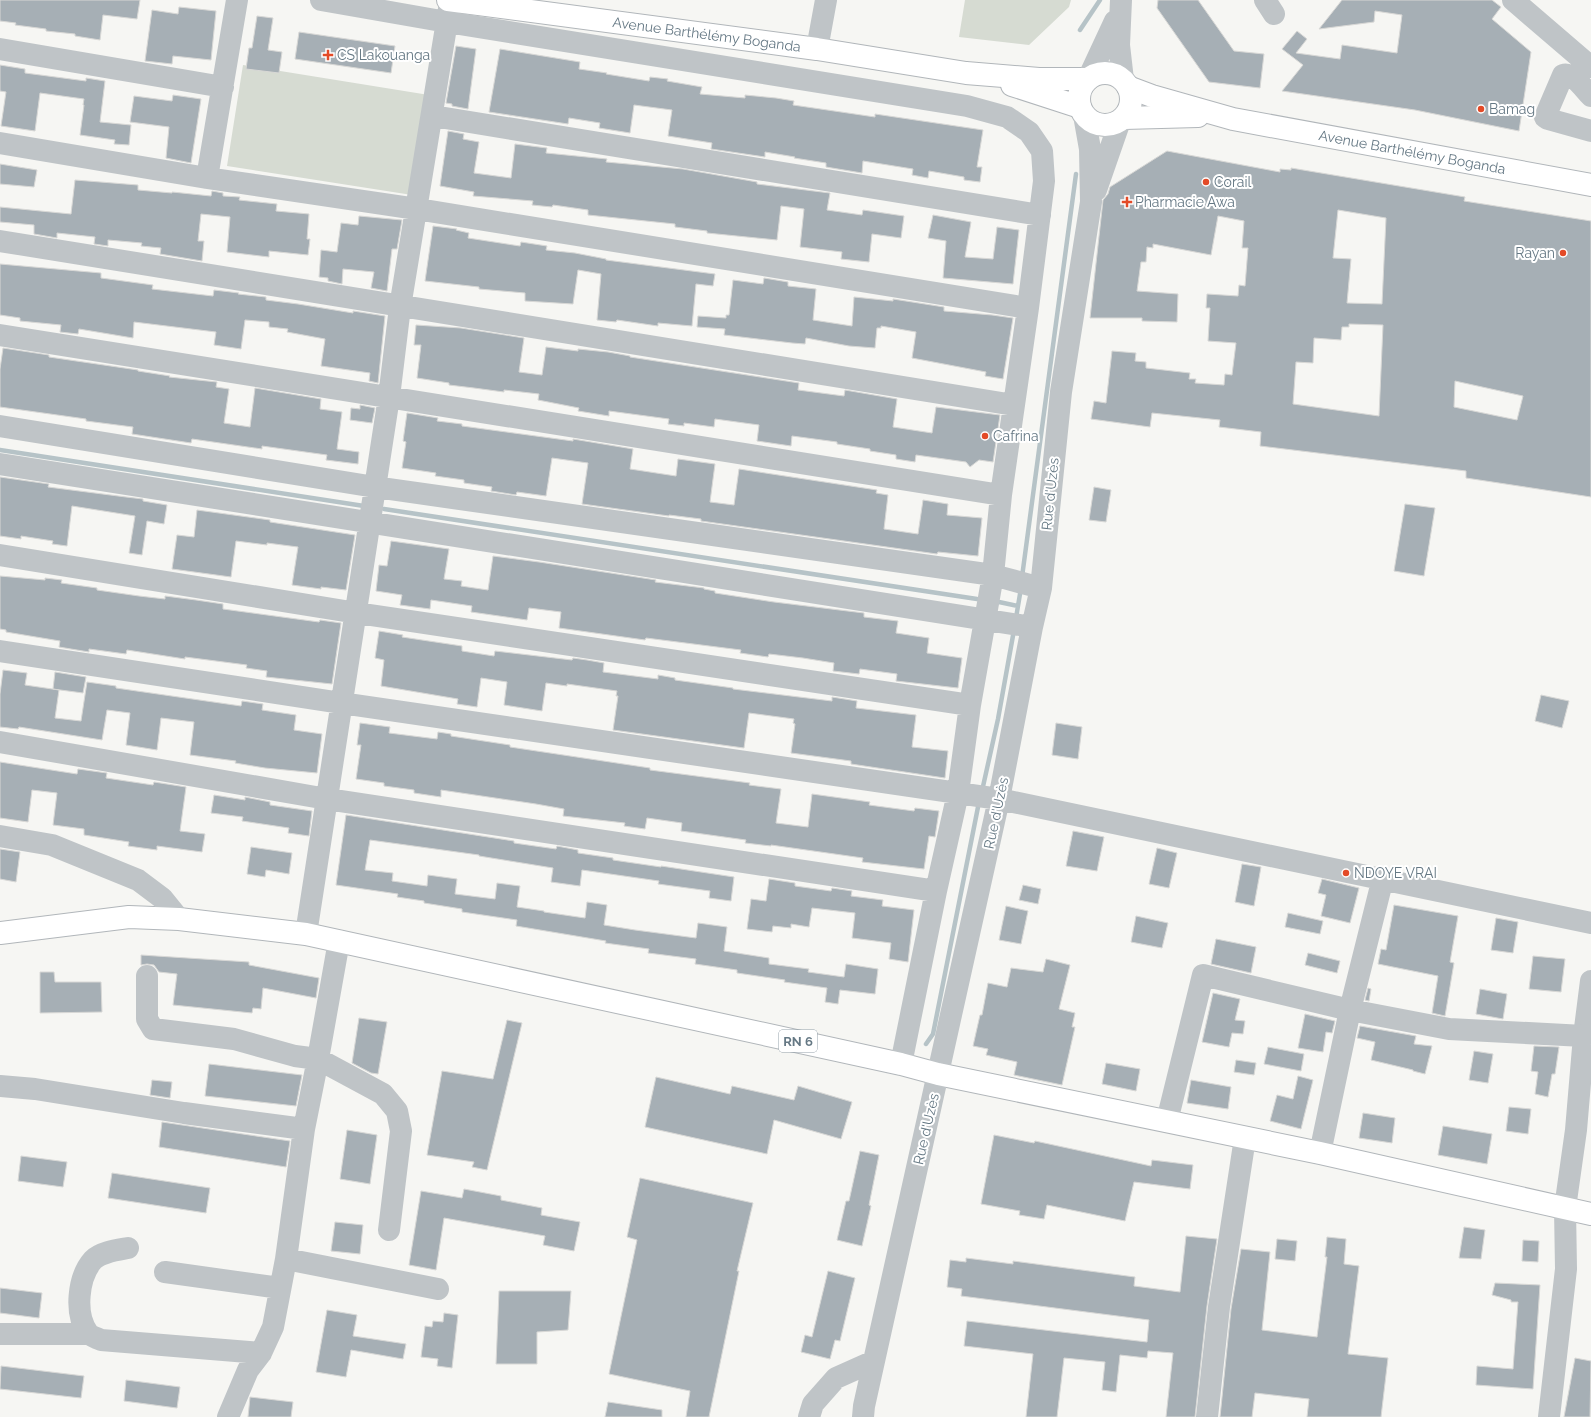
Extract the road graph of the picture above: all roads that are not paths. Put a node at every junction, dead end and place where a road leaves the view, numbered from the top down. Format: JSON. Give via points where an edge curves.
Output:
{"nodes":[{"id":1,"x":237,"y":0,"type":"edge"},
{"id":2,"x":321,"y":0,"type":"edge"},
{"id":3,"x":448,"y":0,"type":"edge"},
{"id":4,"x":451,"y":0,"type":"edge"},
{"id":5,"x":826,"y":0,"type":"edge"},
{"id":6,"x":1513,"y":0,"type":"edge"},
{"id":7,"x":1120,"y":5,"type":"edge"},
{"id":8,"x":447,"y":22,"type":"junction"},
{"id":9,"x":0,"y":49,"type":"edge"},
{"id":10,"x":817,"y":49,"type":"junction"},
{"id":11,"x":1591,"y":67,"type":"edge"},
{"id":12,"x":966,"y":72,"type":"junction"},
{"id":13,"x":1088,"y":79,"type":"junction"},
{"id":14,"x":1126,"y":84,"type":"junction"},
{"id":15,"x":223,"y":86,"type":"junction"},
{"id":16,"x":1591,"y":96,"type":"edge"},
{"id":17,"x":1082,"y":111,"type":"junction"},
{"id":18,"x":433,"y":116,"type":"junction"},
{"id":19,"x":1122,"y":119,"type":"junction"},
{"id":20,"x":1233,"y":119,"type":"junction"},
{"id":21,"x":1591,"y":131,"type":"edge"},
{"id":22,"x":0,"y":143,"type":"edge"},
{"id":23,"x":207,"y":178,"type":"junction"},
{"id":24,"x":1591,"y":185,"type":"edge"},
{"id":25,"x":1091,"y":202,"type":"junction"},
{"id":26,"x":416,"y":209,"type":"junction"},
{"id":27,"x":1040,"y":215,"type":"junction"},
{"id":28,"x":0,"y":241,"type":"edge"},
{"id":29,"x":400,"y":307,"type":"junction"},
{"id":30,"x":1028,"y":308,"type":"junction"},
{"id":31,"x":0,"y":335,"type":"edge"},
{"id":32,"x":390,"y":397,"type":"junction"},
{"id":33,"x":1014,"y":405,"type":"junction"},
{"id":34,"x":0,"y":426,"type":"edge"},
{"id":35,"x":0,"y":464,"type":"edge"},
{"id":36,"x":375,"y":487,"type":"junction"},
{"id":37,"x":1000,"y":495,"type":"junction"},
{"id":38,"x":370,"y":522,"type":"junction"},
{"id":39,"x":0,"y":554,"type":"edge"},
{"id":40,"x":993,"y":575,"type":"junction"},
{"id":41,"x":1041,"y":588,"type":"junction"},
{"id":42,"x":356,"y":613,"type":"junction"},
{"id":43,"x":986,"y":620,"type":"junction"},
{"id":44,"x":1032,"y":627,"type":"junction"},
{"id":45,"x":0,"y":651,"type":"edge"},
{"id":46,"x":342,"y":704,"type":"junction"},
{"id":47,"x":970,"y":706,"type":"junction"},
{"id":48,"x":0,"y":742,"type":"edge"},
{"id":49,"x":958,"y":793,"type":"junction"},
{"id":50,"x":327,"y":799,"type":"junction"},
{"id":51,"x":999,"y":799,"type":"junction"},
{"id":52,"x":0,"y":836,"type":"edge"},
{"id":53,"x":1383,"y":878,"type":"junction"},
{"id":54,"x":936,"y":891,"type":"junction"},
{"id":55,"x":179,"y":919,"type":"junction"},
{"id":56,"x":1591,"y":922,"type":"edge"},
{"id":57,"x":0,"y":933,"type":"edge"},
{"id":58,"x":306,"y":934,"type":"junction"},
{"id":59,"x":339,"y":941,"type":"junction"},
{"id":60,"x":147,"y":976,"type":"dead end"},
{"id":61,"x":1591,"y":981,"type":"edge"},
{"id":62,"x":1350,"y":1010,"type":"junction"},
{"id":63,"x":1584,"y":1036,"type":"junction"},
{"id":64,"x":318,"y":1059,"type":"junction"},
{"id":65,"x":901,"y":1064,"type":"junction"},
{"id":66,"x":938,"y":1074,"type":"junction"},
{"id":67,"x":0,"y":1086,"type":"edge"},
{"id":68,"x":1167,"y":1121,"type":"junction"},
{"id":69,"x":304,"y":1129,"type":"junction"},
{"id":70,"x":1584,"y":1132,"type":"edge"},
{"id":71,"x":1245,"y":1138,"type":"junction"},
{"id":72,"x":1320,"y":1153,"type":"junction"},
{"id":73,"x":1565,"y":1208,"type":"junction"},
{"id":74,"x":1591,"y":1214,"type":"edge"},
{"id":75,"x":389,"y":1230,"type":"dead end"},
{"id":76,"x":128,"y":1248,"type":"dead end"},
{"id":77,"x":286,"y":1259,"type":"junction"},
{"id":78,"x":165,"y":1272,"type":"dead end"},
{"id":79,"x":280,"y":1288,"type":"junction"},
{"id":80,"x":438,"y":1289,"type":"dead end"},
{"id":81,"x":0,"y":1334,"type":"edge"},
{"id":82,"x":88,"y":1334,"type":"junction"},
{"id":83,"x":261,"y":1353,"type":"junction"},
{"id":84,"x":874,"y":1361,"type":"junction"},
{"id":85,"x":228,"y":1417,"type":"edge"},
{"id":86,"x":809,"y":1417,"type":"edge"},
{"id":87,"x":863,"y":1417,"type":"edge"},
{"id":88,"x":1207,"y":1417,"type":"edge"},
{"id":89,"x":1549,"y":1417,"type":"edge"}],
"edges":[{"from":1,"to":15,"type":"street"},
{"from":2,"to":8,"type":"street"},
{"from":3,"to":4,"type":"main road","name":"Avenue Barthélémy Boganda"},
{"from":4,"to":8,"type":"street"},
{"from":4,"to":10,"type":"main road","name":"Avenue Barthélémy Boganda"},
{"from":5,"to":10,"type":"street"},
{"from":6,"to":11,"type":"street"},
{"from":7,"to":13,"type":"street"},
{"from":7,"to":14,"type":"street","via":[[1119,45]]},
{"from":8,"to":18,"type":"street"},
{"from":8,"to":27,"type":"street","via":[[967,106],[1007,117],[1029,132],[1042,151],[1044,181]]},
{"from":9,"to":15,"type":"street"},
{"from":10,"to":12,"type":"main road","name":"Avenue Barthélémy Boganda"},
{"from":12,"to":13,"type":"main road","name":"Avenue Barthélémy Boganda","via":[[1039,79]]},
{"from":12,"to":17,"type":"main road","name":"Avenue Barthélémy Boganda","via":[[1046,96]]},
{"from":13,"to":14,"type":"main road","via":[[1104,73],[1114,75]]},
{"from":13,"to":17,"type":"main road","via":[[1079,94]]},
{"from":14,"to":19,"type":"main road","via":[[1131,95],[1131,103]]},
{"from":14,"to":20,"type":"main road","name":"Avenue Barthélémy Boganda","via":[[1152,96]]},
{"from":15,"to":23,"type":"street"},
{"from":16,"to":21,"type":"street","via":[[1571,76],[1563,75],[1545,116]]},
{"from":17,"to":19,"type":"main road","via":[[1092,122],[1101,125],[1111,125]]},
{"from":17,"to":25,"type":"street","name":"Rue d'Uzès","via":[[1090,149]]},
{"from":18,"to":26,"type":"street"},
{"from":18,"to":27,"type":"street"},
{"from":19,"to":20,"type":"main road","name":"Avenue Barthélémy Boganda","via":[[1194,116]]},
{"from":19,"to":25,"type":"street","name":"Rue d'Uzès"},
{"from":20,"to":24,"type":"main road","name":"Avenue Barthélémy Boganda"},
{"from":22,"to":23,"type":"street"},
{"from":23,"to":26,"type":"street"},
{"from":25,"to":41,"type":"street","name":"Rue d'Uzès","via":[[1061,392]]},
{"from":26,"to":29,"type":"street"},
{"from":26,"to":30,"type":"street"},
{"from":27,"to":30,"type":"street"},
{"from":28,"to":29,"type":"street"},
{"from":29,"to":32,"type":"street"},
{"from":29,"to":33,"type":"street"},
{"from":30,"to":33,"type":"street"},
{"from":31,"to":32,"type":"street"},
{"from":32,"to":36,"type":"street"},
{"from":32,"to":37,"type":"street"},
{"from":33,"to":37,"type":"street"},
{"from":34,"to":36,"type":"street"},
{"from":35,"to":38,"type":"street"},
{"from":36,"to":38,"type":"street"},
{"from":36,"to":40,"type":"street"},
{"from":37,"to":40,"type":"street"},
{"from":38,"to":42,"type":"street"},
{"from":38,"to":43,"type":"street"},
{"from":39,"to":42,"type":"street"},
{"from":40,"to":41,"type":"street"},
{"from":40,"to":43,"type":"street"},
{"from":41,"to":44,"type":"street","name":"Rue d'Uzès"},
{"from":42,"to":46,"type":"street"},
{"from":42,"to":47,"type":"street"},
{"from":43,"to":44,"type":"street"},
{"from":43,"to":47,"type":"street"},
{"from":44,"to":51,"type":"street","name":"Rue d'Uzès"},
{"from":45,"to":46,"type":"street"},
{"from":46,"to":49,"type":"street"},
{"from":46,"to":50,"type":"street"},
{"from":47,"to":49,"type":"street"},
{"from":48,"to":50,"type":"street"},
{"from":49,"to":51,"type":"street"},
{"from":49,"to":54,"type":"street"},
{"from":50,"to":54,"type":"street"},
{"from":50,"to":58,"type":"street"},
{"from":51,"to":53,"type":"street"},
{"from":51,"to":66,"type":"street","name":"Rue d'Uzès"},
{"from":52,"to":55,"type":"street","via":[[52,845],[138,880],[162,898]]},
{"from":53,"to":56,"type":"street"},
{"from":53,"to":62,"type":"street"},
{"from":54,"to":65,"type":"street"},
{"from":55,"to":57,"type":"main road","number":"RN 6","via":[[129,917]]},
{"from":55,"to":58,"type":"main road","number":"RN 6"},
{"from":58,"to":59,"type":"main road","number":"RN 6"},
{"from":59,"to":64,"type":"street"},
{"from":59,"to":65,"type":"main road","number":"RN 6"},
{"from":60,"to":64,"type":"street","via":[[147,1019],[153,1029],[234,1039],[295,1056]]},
{"from":61,"to":63,"type":"street"},
{"from":62,"to":63,"type":"street","via":[[1449,1029]]},
{"from":62,"to":68,"type":"street","via":[[1203,975]]},
{"from":62,"to":72,"type":"street"},
{"from":63,"to":70,"type":"street"},
{"from":64,"to":69,"type":"street"},
{"from":64,"to":75,"type":"street","via":[[383,1094],[397,1111],[401,1131]]},
{"from":65,"to":66,"type":"main road","number":"RN 6"},
{"from":66,"to":68,"type":"main road","number":"RN 6"},
{"from":66,"to":84,"type":"street","name":"Rue d'Uzès"},
{"from":67,"to":69,"type":"street"},
{"from":68,"to":71,"type":"main road","number":"RN 6"},
{"from":69,"to":77,"type":"street"},
{"from":70,"to":73,"type":"street"},
{"from":71,"to":72,"type":"main road","number":"RN 6"},
{"from":71,"to":88,"type":"street","via":[[1219,1307]]},
{"from":72,"to":73,"type":"main road","number":"RN 6"},
{"from":73,"to":74,"type":"main road","number":"RN 6"},
{"from":73,"to":89,"type":"street","via":[[1566,1269]]},
{"from":76,"to":82,"type":"street","via":[[108,1252],[94,1259],[85,1273],[79,1291],[81,1315]]},
{"from":77,"to":79,"type":"street"},
{"from":77,"to":80,"type":"street"},
{"from":78,"to":79,"type":"street"},
{"from":79,"to":83,"type":"street","via":[[273,1327]]},
{"from":81,"to":82,"type":"street"},
{"from":82,"to":83,"type":"street","via":[[101,1340]]},
{"from":83,"to":85,"type":"street","via":[[248,1370]]},
{"from":84,"to":86,"type":"street","via":[[836,1378],[813,1404]]},
{"from":84,"to":87,"type":"street","name":"Rue d'Uzès"}]}
